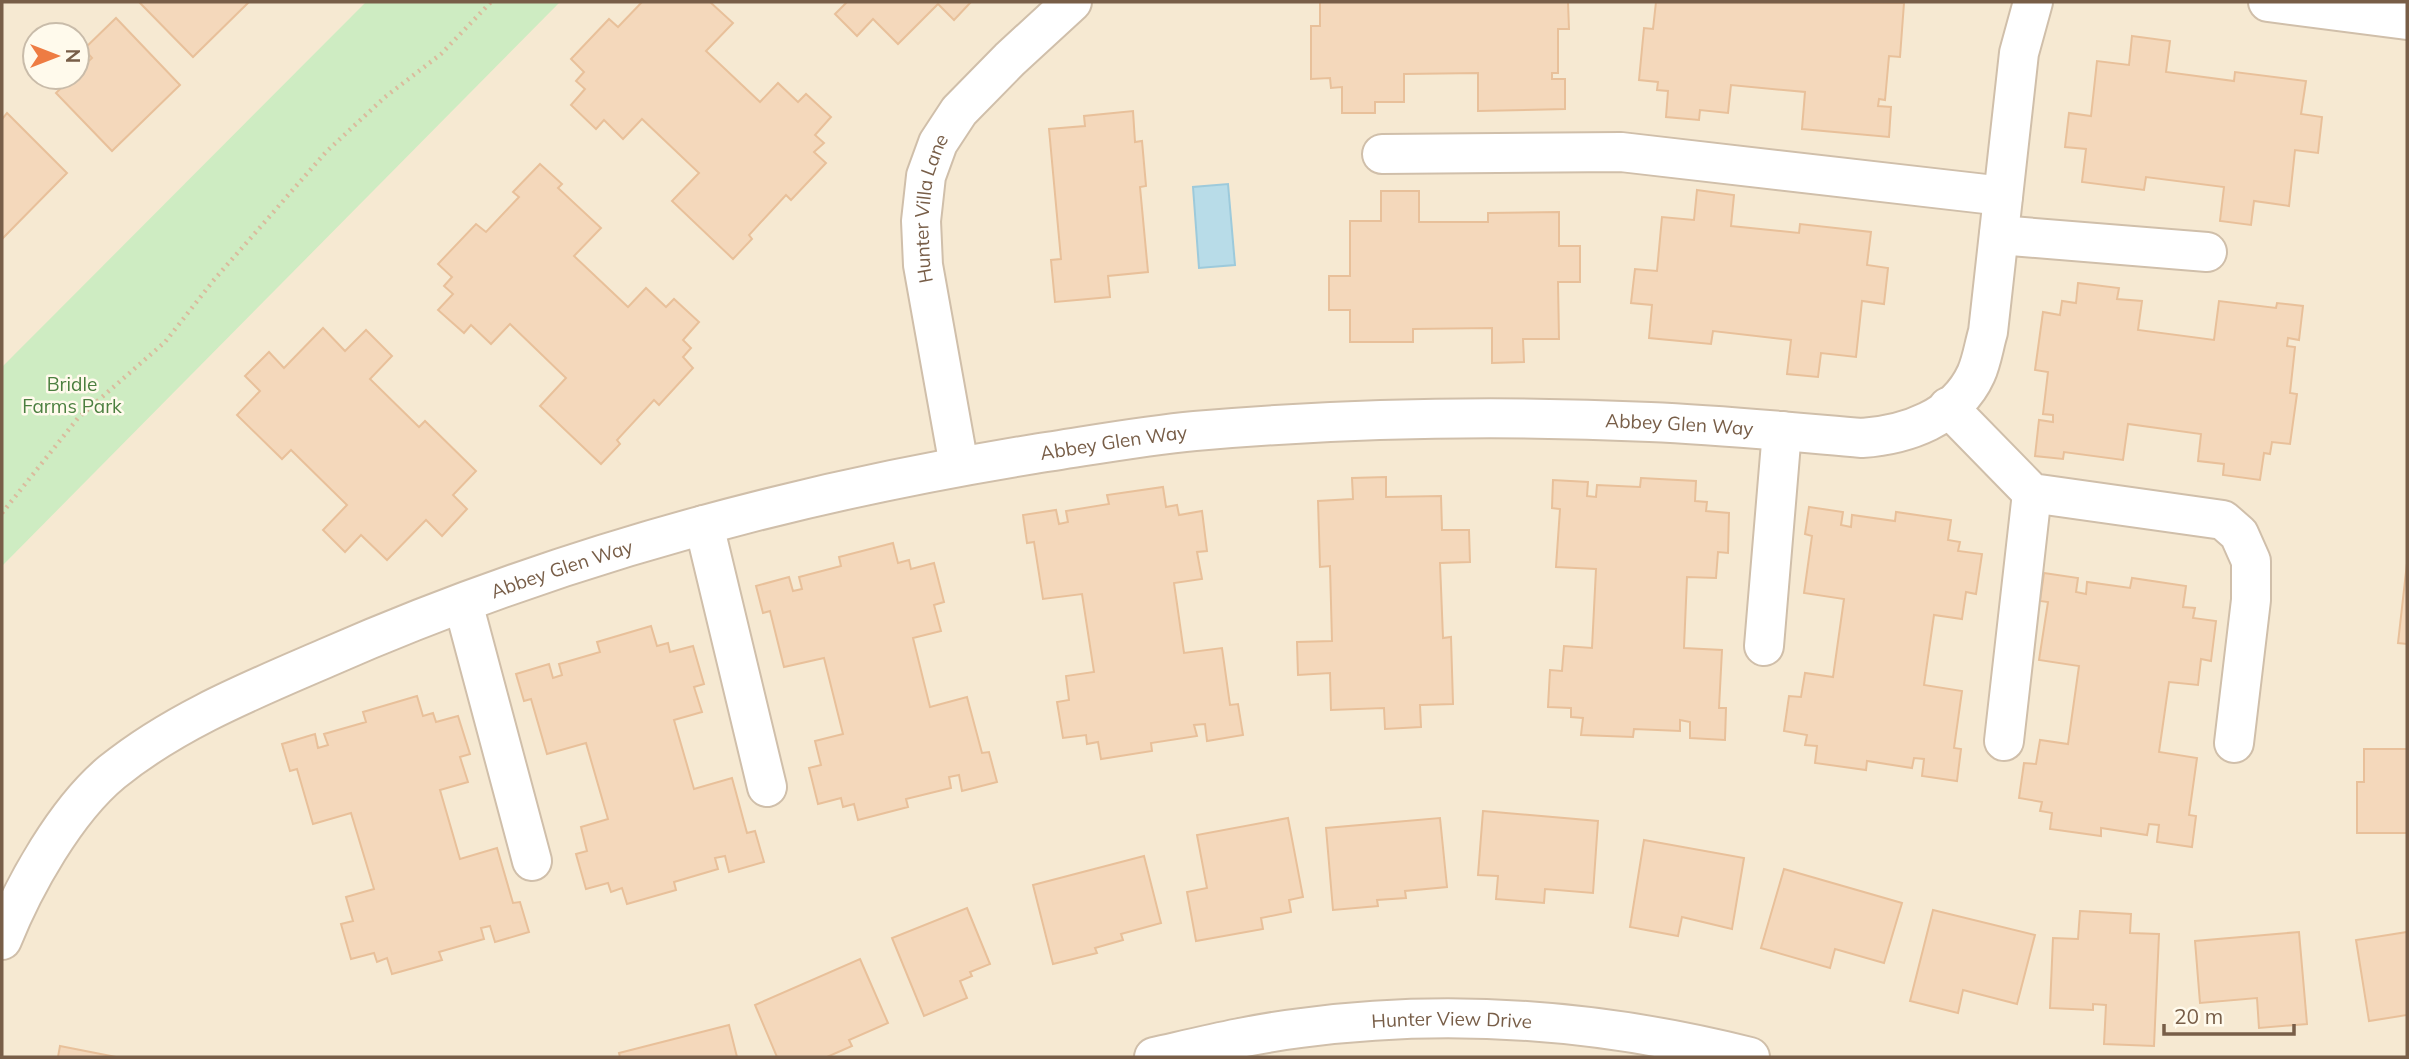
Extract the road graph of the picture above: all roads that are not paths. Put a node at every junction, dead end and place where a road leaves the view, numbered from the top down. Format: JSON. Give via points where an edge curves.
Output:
{"nodes":[{"id":1,"x":1072,"y":2,"type":"edge"},
{"id":2,"x":2033,"y":2,"type":"edge"},
{"id":3,"x":2268,"y":2,"type":"edge"},
{"id":4,"x":2407,"y":20,"type":"edge"},
{"id":5,"x":1382,"y":154,"type":"dead end"},
{"id":6,"x":2003,"y":196,"type":"junction"},
{"id":7,"x":1999,"y":235,"type":"junction"},
{"id":8,"x":2207,"y":252,"type":"dead end"},
{"id":9,"x":1948,"y":407,"type":"junction"},
{"id":10,"x":1782,"y":431,"type":"junction"},
{"id":11,"x":959,"y":466,"type":"junction"},
{"id":12,"x":2032,"y":493,"type":"junction"},
{"id":13,"x":704,"y":525,"type":"junction"},
{"id":14,"x":463,"y":603,"type":"junction"},
{"id":15,"x":1764,"y":646,"type":"dead end"},
{"id":16,"x":2004,"y":741,"type":"dead end"},
{"id":17,"x":2234,"y":743,"type":"dead end"},
{"id":18,"x":767,"y":787,"type":"dead end"},
{"id":19,"x":532,"y":861,"type":"dead end"},
{"id":20,"x":2,"y":940,"type":"edge"},
{"id":21,"x":1154,"y":1057,"type":"edge"},
{"id":22,"x":1750,"y":1057,"type":"edge"}],
"edges":[{"from":1,"to":11,"type":"street","name":"Hunter Villa Lane","via":[[959,111],[938,143],[926,176],[921,220],[923,265]]},
{"from":2,"to":6,"type":"street","name":"Abbey Glen Way","via":[[2020,53]]},
{"from":3,"to":4,"type":"street"},
{"from":5,"to":6,"type":"street","via":[[1621,152]]},
{"from":6,"to":7,"type":"street","name":"Abbey Glen Way"},
{"from":7,"to":8,"type":"street"},
{"from":7,"to":9,"type":"street","name":"Abbey Glen Way","via":[[1982,355],[1976,375]]},
{"from":9,"to":10,"type":"street","name":"Abbey Glen Way","via":[[1910,431],[1886,437]]},
{"from":9,"to":12,"type":"street"},
{"from":10,"to":11,"type":"street","name":"Abbey Glen Way","via":[[1526,418],[1331,422],[1190,432]]},
{"from":10,"to":15,"type":"street"},
{"from":11,"to":13,"type":"street","name":"Abbey Glen Way"},
{"from":12,"to":16,"type":"street"},
{"from":12,"to":17,"type":"street","via":[[2223,520],[2239,534],[2251,561],[2251,600]]},
{"from":13,"to":14,"type":"street","name":"Abbey Glen Way"},
{"from":13,"to":18,"type":"street"},
{"from":14,"to":19,"type":"street"},
{"from":14,"to":20,"type":"street","name":"Abbey Glen Way","via":[[253,690],[149,744],[107,776],[75,813],[18,900]]},
{"from":21,"to":22,"type":"street","name":"Hunter View Drive","via":[[1299,1028],[1388,1019],[1477,1018],[1567,1023]]}]}
